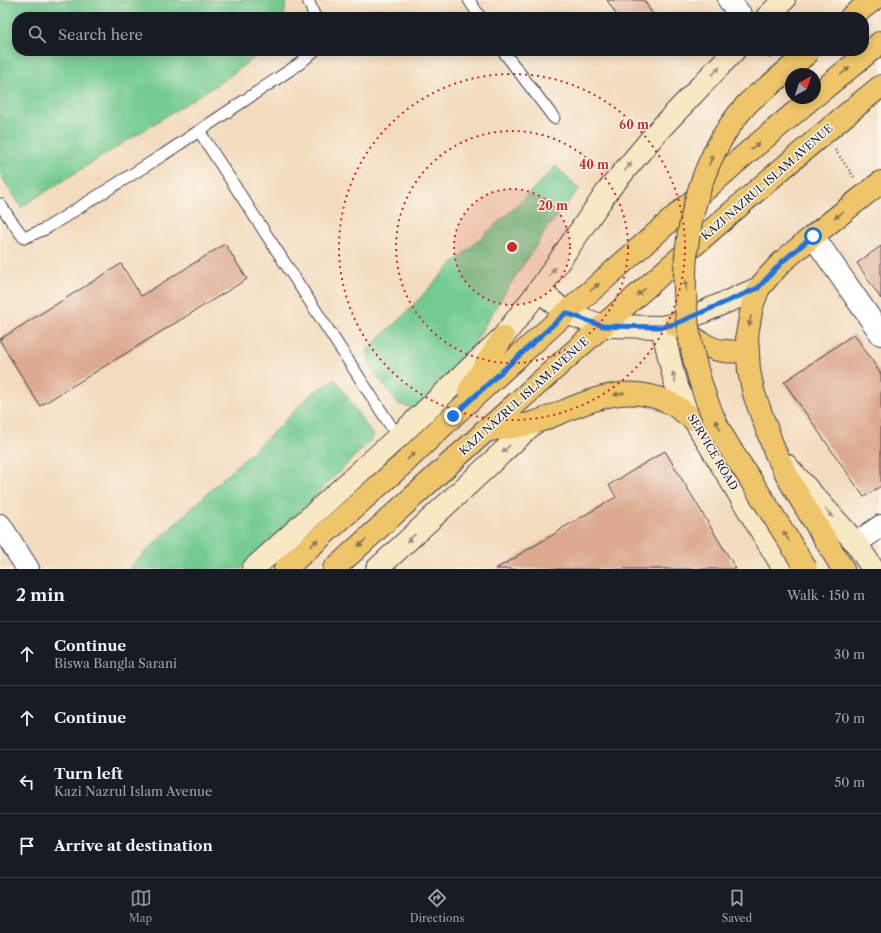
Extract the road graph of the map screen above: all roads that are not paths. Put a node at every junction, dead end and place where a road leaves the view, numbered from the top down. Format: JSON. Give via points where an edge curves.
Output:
{"nodes":[{"id":1,"x":308,"y":0,"type":"edge"},
{"id":2,"x":468,"y":0,"type":"edge"},
{"id":3,"x":729,"y":0,"type":"edge"},
{"id":4,"x":784,"y":0,"type":"edge"},
{"id":5,"x":873,"y":0,"type":"edge"},
{"id":6,"x":313,"y":12,"type":"edge"},
{"id":7,"x":476,"y":12,"type":"edge"},
{"id":8,"x":738,"y":12,"type":"edge"},
{"id":9,"x":772,"y":12,"type":"edge"},
{"id":10,"x":857,"y":12,"type":"edge"},
{"id":11,"x":881,"y":42,"type":"edge"},
{"id":12,"x":869,"y":52,"type":"edge"},
{"id":13,"x":308,"y":56,"type":"edge"},
{"id":14,"x":507,"y":56,"type":"edge"},
{"id":15,"x":729,"y":56,"type":"edge"},
{"id":16,"x":804,"y":56,"type":"edge"},
{"id":17,"x":864,"y":56,"type":"edge"},
{"id":18,"x":881,"y":86,"type":"edge"},
{"id":19,"x":821,"y":91,"type":"edge"},
{"id":20,"x":805,"y":104,"type":"edge"},
{"id":21,"x":554,"y":118,"type":"dead end"},
{"id":22,"x":199,"y":131,"type":"junction"},
{"id":23,"x":874,"y":188,"type":"edge"},
{"id":24,"x":0,"y":204,"type":"edge"},
{"id":25,"x":813,"y":236,"type":"junction"},
{"id":26,"x":758,"y":288,"type":"junction"},
{"id":27,"x":539,"y":290,"type":"junction"},
{"id":28,"x":566,"y":313,"type":"junction"},
{"id":29,"x":603,"y":326,"type":"junction"},
{"id":30,"x":668,"y":326,"type":"junction"},
{"id":31,"x":881,"y":334,"type":"edge"},
{"id":32,"x":504,"y":337,"type":"junction"},
{"id":33,"x":747,"y":351,"type":"junction"},
{"id":34,"x":453,"y":416,"type":"junction"},
{"id":35,"x":693,"y":419,"type":"junction"},
{"id":36,"x":535,"y":422,"type":"junction"},
{"id":37,"x":484,"y":432,"type":"junction"},
{"id":38,"x":398,"y":437,"type":"junction"},
{"id":39,"x":775,"y":452,"type":"junction"},
{"id":40,"x":0,"y":525,"type":"edge"},
{"id":41,"x":881,"y":526,"type":"edge"},
{"id":42,"x":856,"y":543,"type":"junction"},
{"id":43,"x":28,"y":569,"type":"edge"},
{"id":44,"x":253,"y":569,"type":"edge"},
{"id":45,"x":285,"y":569,"type":"edge"},
{"id":46,"x":334,"y":569,"type":"edge"},
{"id":47,"x":377,"y":569,"type":"edge"},
{"id":48,"x":784,"y":569,"type":"edge"},
{"id":49,"x":806,"y":569,"type":"edge"},
{"id":50,"x":843,"y":569,"type":"edge"},
{"id":51,"x":873,"y":569,"type":"edge"}],
"edges":[{"from":1,"to":6,"type":"lane"},
{"from":2,"to":7,"type":"lane"},
{"from":3,"to":8,"type":"street"},
{"from":4,"to":9,"type":"street"},
{"from":5,"to":10,"type":"main road"},
{"from":12,"to":11,"type":"main road","one_way":true},
{"from":13,"to":22,"type":"lane"},
{"from":14,"to":21,"type":"lane"},
{"from":27,"to":15,"type":"street","one_way":true,"via":[[609,189],[657,132]]},
{"from":49,"to":16,"type":"main road","one_way":true,"bridge":true,"via":[[718,427],[708,404],[688,327],[685,271],[694,208],[720,142],[732,122],[749,102]]},
{"from":19,"to":17,"type":"main road","one_way":true},
{"from":18,"to":29,"type":"main road","name":"KAZI NAZRUL ISLAM AVENUE","one_way":true,"via":[[822,133]]},
{"from":28,"to":20,"type":"main road","one_way":true},
{"from":22,"to":24,"type":"lane","via":[[45,229],[24,238]]},
{"from":22,"to":38,"type":"lane"},
{"from":23,"to":25,"type":"main road","one_way":true},
{"from":25,"to":26,"type":"main road","via":[[783,261]]},
{"from":25,"to":31,"type":"street"},
{"from":26,"to":30,"type":"street"},
{"from":26,"to":33,"type":"main road","one_way":true,"via":[[752,306]]},
{"from":27,"to":28,"type":"street"},
{"from":27,"to":32,"type":"street"},
{"from":28,"to":29,"type":"street"},
{"from":28,"to":34,"type":"main road"},
{"from":29,"to":30,"type":"street"},
{"from":29,"to":37,"type":"main road","name":"KAZI NAZRUL ISLAM AVENUE"},
{"from":30,"to":33,"type":"main road","via":[[716,350]]},
{"from":35,"to":30,"type":"street","name":"SERVICE ROAD","one_way":true,"via":[[675,382]]},
{"from":32,"to":34,"type":"main road"},
{"from":32,"to":38,"type":"street"},
{"from":33,"to":39,"type":"main road","via":[[754,394]]},
{"from":45,"to":34,"type":"main road","one_way":true},
{"from":35,"to":36,"type":"main road","one_way":true,"via":[[671,403],[643,394],[627,393],[589,401]]},
{"from":35,"to":48,"type":"street","name":"SERVICE ROAD"},
{"from":36,"to":37,"type":"main road"},
{"from":36,"to":47,"type":"street","one_way":true},
{"from":37,"to":46,"type":"main road","name":"KAZI NAZRUL ISLAM AVENUE","one_way":true},
{"from":38,"to":44,"type":"street"},
{"from":39,"to":42,"type":"street","one_way":true},
{"from":39,"to":50,"type":"main road"},
{"from":40,"to":43,"type":"street"},
{"from":41,"to":42,"type":"street"},
{"from":42,"to":51,"type":"street"}]}
